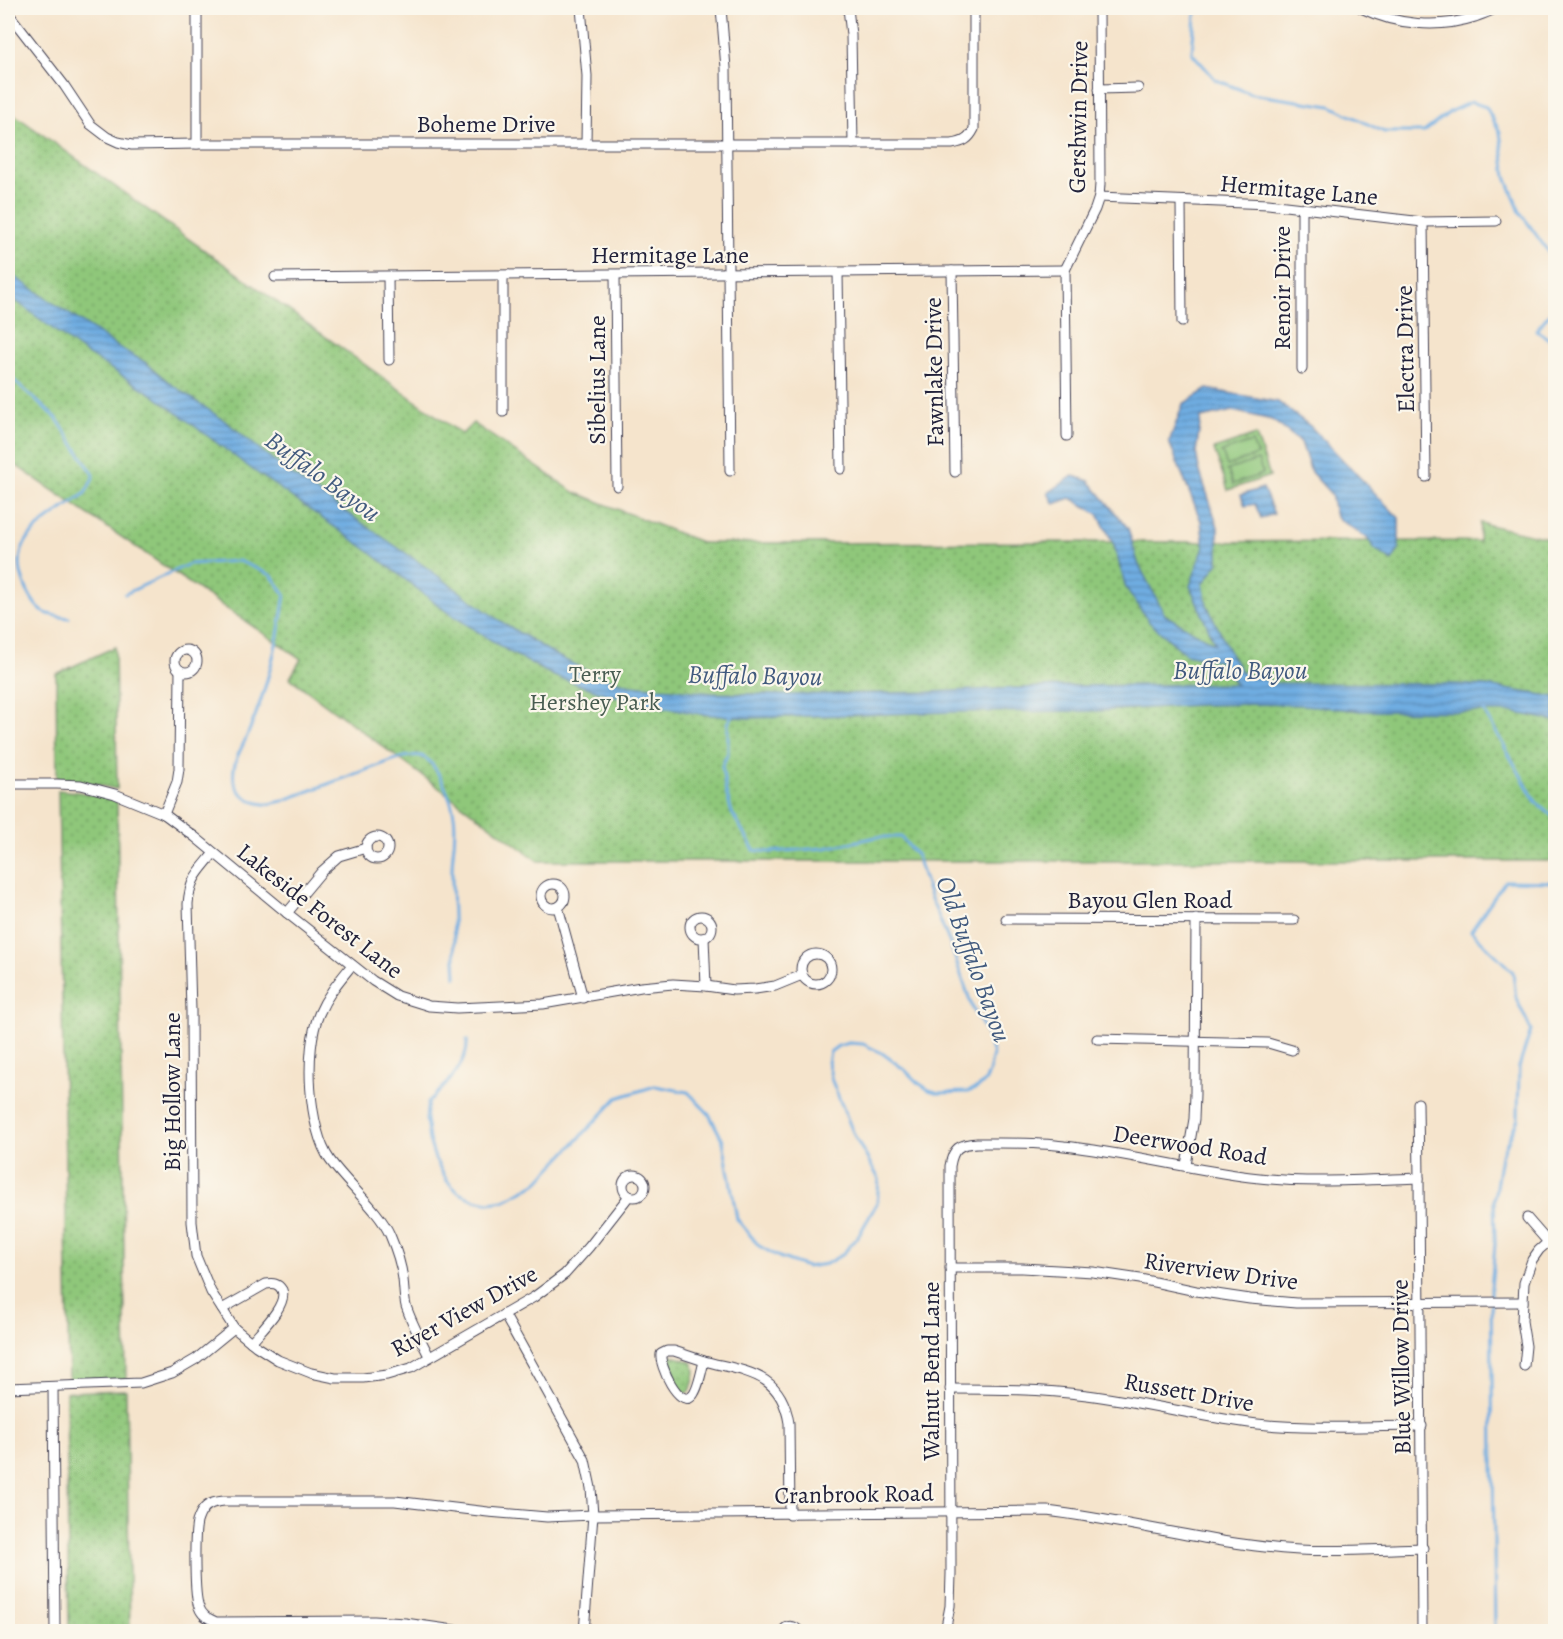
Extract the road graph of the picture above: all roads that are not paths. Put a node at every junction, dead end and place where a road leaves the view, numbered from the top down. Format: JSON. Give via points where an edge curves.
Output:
{"nodes":[{"id":1,"x":197,"y":8,"type":"edge"},
{"id":2,"x":581,"y":8,"type":"edge"},
{"id":3,"x":721,"y":8,"type":"edge"},
{"id":4,"x":848,"y":8,"type":"edge"},
{"id":5,"x":974,"y":8,"type":"edge"},
{"id":6,"x":1099,"y":8,"type":"edge"},
{"id":7,"x":1361,"y":8,"type":"edge"},
{"id":8,"x":1496,"y":8,"type":"edge"},
{"id":9,"x":1473,"y":12,"type":"edge"},
{"id":10,"x":8,"y":13,"type":"edge"},
{"id":11,"x":1138,"y":88,"type":"dead end"},
{"id":12,"x":1099,"y":89,"type":"junction"},
{"id":13,"x":727,"y":143,"type":"junction"},
{"id":14,"x":197,"y":144,"type":"junction"},
{"id":15,"x":586,"y":144,"type":"junction"},
{"id":16,"x":853,"y":144,"type":"junction"},
{"id":17,"x":1099,"y":197,"type":"junction"},
{"id":18,"x":1181,"y":201,"type":"junction"},
{"id":19,"x":1302,"y":208,"type":"junction"},
{"id":20,"x":1496,"y":221,"type":"dead end"},
{"id":21,"x":1423,"y":222,"type":"junction"},
{"id":22,"x":1065,"y":270,"type":"junction"},
{"id":23,"x":952,"y":271,"type":"junction"},
{"id":24,"x":838,"y":273,"type":"junction"},
{"id":25,"x":615,"y":274,"type":"junction"},
{"id":26,"x":727,"y":274,"type":"junction"},
{"id":27,"x":503,"y":276,"type":"junction"},
{"id":28,"x":388,"y":277,"type":"junction"},
{"id":29,"x":275,"y":278,"type":"dead end"},
{"id":30,"x":1182,"y":322,"type":"dead end"},
{"id":31,"x":388,"y":360,"type":"dead end"},
{"id":32,"x":1302,"y":369,"type":"dead end"},
{"id":33,"x":503,"y":412,"type":"dead end"},
{"id":34,"x":1067,"y":436,"type":"dead end"},
{"id":35,"x":841,"y":470,"type":"dead end"},
{"id":36,"x":730,"y":471,"type":"dead end"},
{"id":37,"x":955,"y":472,"type":"dead end"},
{"id":38,"x":1426,"y":477,"type":"dead end"},
{"id":39,"x":617,"y":486,"type":"dead end"},
{"id":40,"x":180,"y":670,"type":"dead end"},
{"id":41,"x":8,"y":784,"type":"edge"},
{"id":42,"x":164,"y":814,"type":"junction"},
{"id":43,"x":366,"y":848,"type":"dead end"},
{"id":44,"x":214,"y":854,"type":"junction"},
{"id":45,"x":558,"y":907,"type":"dead end"},
{"id":46,"x":287,"y":913,"type":"junction"},
{"id":47,"x":1006,"y":919,"type":"dead end"},
{"id":48,"x":1196,"y":919,"type":"junction"},
{"id":49,"x":1294,"y":920,"type":"dead end"},
{"id":50,"x":704,"y":938,"type":"dead end"},
{"id":51,"x":352,"y":965,"type":"junction"},
{"id":52,"x":802,"y":975,"type":"dead end"},
{"id":53,"x":706,"y":986,"type":"junction"},
{"id":54,"x":584,"y":998,"type":"junction"},
{"id":55,"x":1097,"y":1039,"type":"dead end"},
{"id":56,"x":1196,"y":1041,"type":"junction"},
{"id":57,"x":1292,"y":1050,"type":"dead end"},
{"id":58,"x":1418,"y":1102,"type":"dead end"},
{"id":59,"x":957,"y":1148,"type":"joint"},
{"id":60,"x":1186,"y":1165,"type":"junction"},
{"id":61,"x":1419,"y":1178,"type":"junction"},
{"id":62,"x":629,"y":1196,"type":"dead end"},
{"id":63,"x":1527,"y":1218,"type":"dead end"},
{"id":64,"x":1556,"y":1235,"type":"edge"},
{"id":65,"x":1547,"y":1241,"type":"junction"},
{"id":66,"x":950,"y":1268,"type":"junction"},
{"id":67,"x":1420,"y":1302,"type":"junction"},
{"id":68,"x":1523,"y":1302,"type":"junction"},
{"id":69,"x":222,"y":1309,"type":"junction"},
{"id":70,"x":504,"y":1314,"type":"junction"},
{"id":71,"x":234,"y":1328,"type":"junction"},
{"id":72,"x":251,"y":1342,"type":"junction"},
{"id":73,"x":429,"y":1356,"type":"junction"},
{"id":74,"x":704,"y":1360,"type":"junction"},
{"id":75,"x":1524,"y":1366,"type":"dead end"},
{"id":76,"x":53,"y":1387,"type":"junction"},
{"id":77,"x":8,"y":1388,"type":"edge"},
{"id":78,"x":950,"y":1389,"type":"junction"},
{"id":79,"x":1422,"y":1426,"type":"junction"},
{"id":80,"x":952,"y":1512,"type":"junction"},
{"id":81,"x":593,"y":1515,"type":"junction"},
{"id":82,"x":790,"y":1515,"type":"junction"},
{"id":83,"x":1422,"y":1548,"type":"junction"},
{"id":84,"x":55,"y":1632,"type":"edge"},
{"id":85,"x":468,"y":1632,"type":"edge"},
{"id":86,"x":584,"y":1632,"type":"edge"},
{"id":87,"x":782,"y":1632,"type":"edge"},
{"id":88,"x":800,"y":1632,"type":"edge"},
{"id":89,"x":945,"y":1632,"type":"edge"},
{"id":90,"x":1422,"y":1632,"type":"edge"}],
"edges":[{"from":1,"to":14,"type":"street"},
{"from":2,"to":15,"type":"street","via":[[587,76]]},
{"from":3,"to":13,"type":"street"},
{"from":4,"to":16,"type":"street"},
{"from":5,"to":16,"type":"street","name":"Boheme Drive","via":[[974,129],[970,136],[963,142],[935,144]]},
{"from":6,"to":12,"type":"street","name":"Gershwin Drive"},
{"from":7,"to":9,"type":"street","via":[[1405,22],[1433,24],[1457,22]]},
{"from":8,"to":9,"type":"street"},
{"from":10,"to":14,"type":"street","name":"Boheme Drive","via":[[90,124],[106,137],[132,145]]},
{"from":11,"to":12,"type":"street"},
{"from":12,"to":17,"type":"street","name":"Gershwin Drive"},
{"from":13,"to":15,"type":"street","name":"Boheme Drive"},
{"from":13,"to":16,"type":"street","name":"Boheme Drive"},
{"from":13,"to":26,"type":"street"},
{"from":14,"to":15,"type":"street","name":"Boheme Drive"},
{"from":17,"to":18,"type":"street","name":"Hermitage Lane"},
{"from":17,"to":22,"type":"street","name":"Gershwin Drive"},
{"from":18,"to":19,"type":"street","name":"Hermitage Lane"},
{"from":18,"to":30,"type":"street"},
{"from":19,"to":21,"type":"street","name":"Hermitage Lane"},
{"from":19,"to":32,"type":"street","name":"Renoir Drive"},
{"from":20,"to":21,"type":"street","name":"Hermitage Lane"},
{"from":21,"to":38,"type":"street","name":"Electra Drive"},
{"from":22,"to":23,"type":"street","name":"Hermitage Lane"},
{"from":22,"to":34,"type":"street","name":"Gershwin Drive"},
{"from":23,"to":24,"type":"street","name":"Hermitage Lane"},
{"from":23,"to":37,"type":"street","name":"Fawnlake Drive"},
{"from":24,"to":26,"type":"street","name":"Hermitage Lane"},
{"from":24,"to":35,"type":"street"},
{"from":25,"to":26,"type":"street","name":"Hermitage Lane"},
{"from":25,"to":27,"type":"street","name":"Hermitage Lane"},
{"from":25,"to":39,"type":"street","name":"Sibelius Lane"},
{"from":26,"to":36,"type":"street"},
{"from":27,"to":28,"type":"street","name":"Hermitage Lane"},
{"from":27,"to":33,"type":"street"},
{"from":28,"to":29,"type":"street","name":"Hermitage Lane"},
{"from":28,"to":31,"type":"street"},
{"from":40,"to":42,"type":"street","via":[[179,770]]},
{"from":41,"to":42,"type":"street","name":"Lakeside Forest Lane","via":[[81,785]]},
{"from":42,"to":44,"type":"street","name":"Lakeside Forest Lane"},
{"from":43,"to":46,"type":"street","via":[[339,856]]},
{"from":44,"to":46,"type":"street","name":"Lakeside Forest Lane"},
{"from":44,"to":69,"type":"street","name":"Big Hollow Lane","via":[[194,878],[188,904],[192,1222],[196,1256]]},
{"from":45,"to":54,"type":"street"},
{"from":46,"to":51,"type":"street","name":"Lakeside Forest Lane"},
{"from":47,"to":48,"type":"street","name":"Bayou Glen Road"},
{"from":48,"to":49,"type":"street","name":"Bayou Glen Road"},
{"from":48,"to":56,"type":"street"},
{"from":50,"to":53,"type":"street"},
{"from":51,"to":54,"type":"street","name":"Lakeside Forest Lane","via":[[397,996],[429,1006],[466,1008]]},
{"from":51,"to":73,"type":"street","via":[[329,994],[318,1016],[310,1056],[313,1115],[328,1157],[389,1233],[396,1249],[406,1304]]},
{"from":52,"to":53,"type":"street","name":"Lakeside Forest Lane","via":[[755,989]]},
{"from":53,"to":54,"type":"street","name":"Lakeside Forest Lane","via":[[641,987]]},
{"from":55,"to":56,"type":"street"},
{"from":56,"to":57,"type":"street","via":[[1268,1043]]},
{"from":56,"to":60,"type":"street","via":[[1194,1119]]},
{"from":58,"to":61,"type":"street","name":"Blue Willow Drive"},
{"from":59,"to":60,"type":"street","name":"Deerwood Road","via":[[966,1143],[1062,1145]]},
{"from":59,"to":66,"type":"street","name":"Walnut Bend Lane","via":[[950,1166]]},
{"from":60,"to":61,"type":"street","name":"Deerwood Road","via":[[1290,1180]]},
{"from":61,"to":67,"type":"street","name":"Blue Willow Drive"},
{"from":62,"to":70,"type":"street","name":"River View Drive","via":[[565,1274],[534,1298]]},
{"from":63,"to":65,"type":"street"},
{"from":64,"to":65,"type":"street"},
{"from":65,"to":68,"type":"street","via":[[1532,1260],[1524,1282]]},
{"from":66,"to":67,"type":"street","name":"Riverview Drive","via":[[1093,1272],[1207,1293],[1296,1303]]},
{"from":66,"to":78,"type":"street","name":"Walnut Bend Lane"},
{"from":67,"to":68,"type":"street","name":"Riverview Drive"},
{"from":67,"to":79,"type":"street","name":"Blue Willow Drive"},
{"from":68,"to":75,"type":"street"},
{"from":69,"to":71,"type":"street","name":"Big Hollow Lane"},
{"from":69,"to":72,"type":"street","via":[[266,1284],[278,1284],[283,1294],[280,1306]]},
{"from":70,"to":73,"type":"street","name":"River View Drive"},
{"from":70,"to":81,"type":"street","via":[[585,1460]]},
{"from":71,"to":72,"type":"street","name":"River View Drive"},
{"from":71,"to":76,"type":"street","via":[[172,1373],[141,1383]]},
{"from":72,"to":73,"type":"street","name":"River View Drive","via":[[278,1360],[335,1378],[387,1375],[411,1368]]},
{"from":74,"to":74,"type":"street","via":[[674,1351],[661,1354],[660,1361],[683,1399],[694,1394]]},
{"from":74,"to":82,"type":"street","via":[[758,1375],[780,1395],[789,1423]]},
{"from":76,"to":77,"type":"street"},
{"from":76,"to":84,"type":"street"},
{"from":78,"to":79,"type":"street","name":"Russett Drive","via":[[1086,1394],[1259,1424]]},
{"from":78,"to":80,"type":"street","name":"Walnut Bend Lane"},
{"from":79,"to":83,"type":"street","name":"Blue Willow Drive"},
{"from":80,"to":82,"type":"street","name":"Cranbrook Road"},
{"from":80,"to":83,"type":"street","name":"Cranbrook Road","via":[[1047,1511],[1299,1550]]},
{"from":80,"to":89,"type":"street","name":"Walnut Bend Lane","via":[[950,1605]]},
{"from":81,"to":82,"type":"street","name":"Cranbrook Road"},
{"from":81,"to":85,"type":"street","name":"Cranbrook Road","via":[[547,1517],[395,1501],[224,1501],[210,1503],[197,1521],[198,1605],[203,1616],[216,1622],[374,1621]]},
{"from":81,"to":86,"type":"street"},
{"from":83,"to":90,"type":"street","name":"Blue Willow Drive"},
{"from":87,"to":88,"type":"street","via":[[791,1626]]}]}
